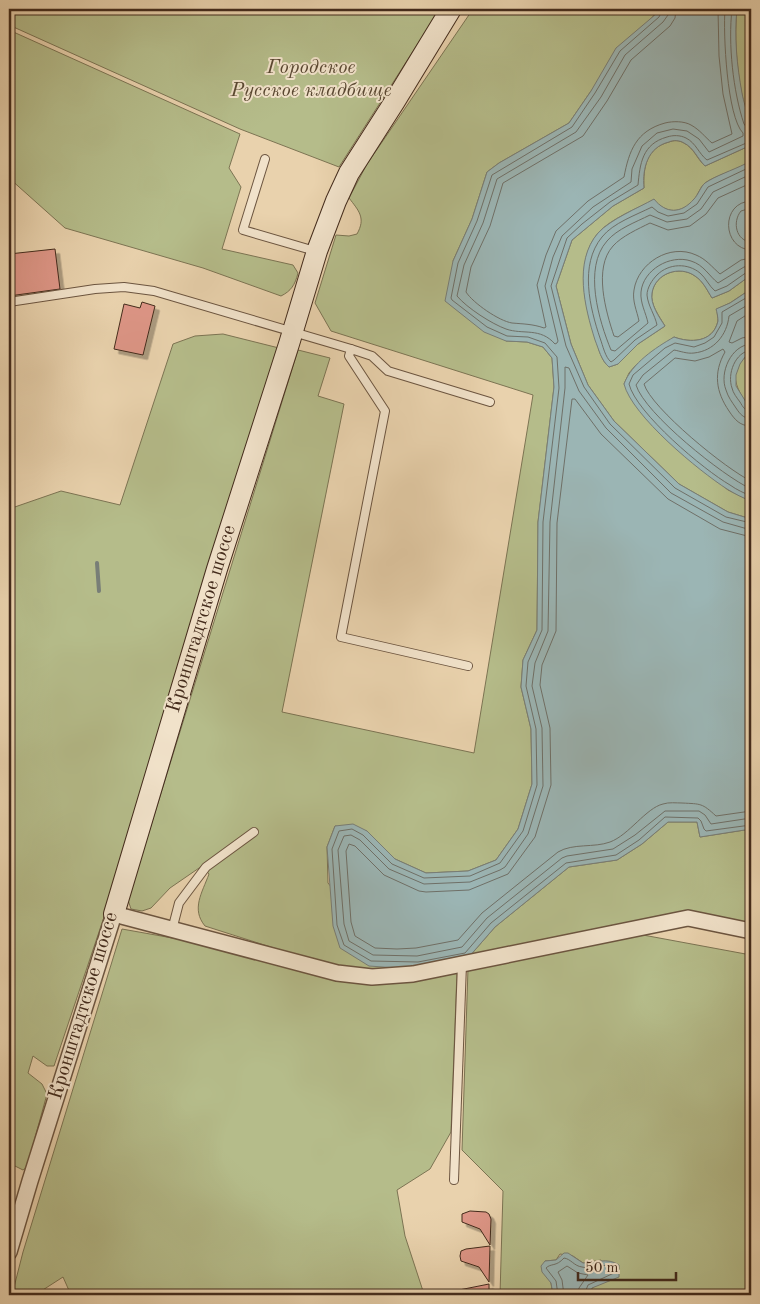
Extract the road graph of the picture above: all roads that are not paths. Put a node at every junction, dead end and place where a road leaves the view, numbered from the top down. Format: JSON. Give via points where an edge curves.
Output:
{"nodes":[{"id":1,"x":451,"y":9,"type":"edge"},
{"id":2,"x":265,"y":159,"type":"dead end"},
{"id":3,"x":316,"y":252,"type":"junction"},
{"id":4,"x":9,"y":302,"type":"edge"},
{"id":5,"x":293,"y":331,"type":"junction"},
{"id":6,"x":351,"y":349,"type":"junction"},
{"id":7,"x":490,"y":402,"type":"dead end"},
{"id":8,"x":468,"y":666,"type":"dead end"},
{"id":9,"x":254,"y":832,"type":"dead end"},
{"id":10,"x":114,"y":914,"type":"junction"},
{"id":11,"x":172,"y":930,"type":"junction"},
{"id":12,"x":751,"y":931,"type":"edge"},
{"id":13,"x":462,"y":964,"type":"junction"},
{"id":14,"x":454,"y":1180,"type":"dead end"},
{"id":15,"x":9,"y":1252,"type":"edge"}],
"edges":[{"from":1,"to":3,"type":"street","name":"Кронштадтское шоссе","via":[[349,173]]},
{"from":2,"to":3,"type":"lane","via":[[243,230]]},
{"from":3,"to":5,"type":"street","name":"Кронштадтское шоссе"},
{"from":4,"to":5,"type":"lane","via":[[124,287],[154,291]]},
{"from":5,"to":6,"type":"lane"},
{"from":5,"to":10,"type":"street","name":"Кронштадтское шоссе","via":[[217,569]]},
{"from":6,"to":7,"type":"lane","via":[[372,356],[388,371]]},
{"from":6,"to":8,"type":"lane","via":[[349,356],[385,411],[341,637]]},
{"from":9,"to":11,"type":"lane","via":[[206,867],[179,903]]},
{"from":10,"to":11,"type":"street"},
{"from":10,"to":15,"type":"street","name":"Кронштадтское шоссе"},
{"from":11,"to":13,"type":"street","via":[[337,973],[372,977],[413,974]]},
{"from":12,"to":13,"type":"street","via":[[688,918]]},
{"from":13,"to":14,"type":"lane"}]}
